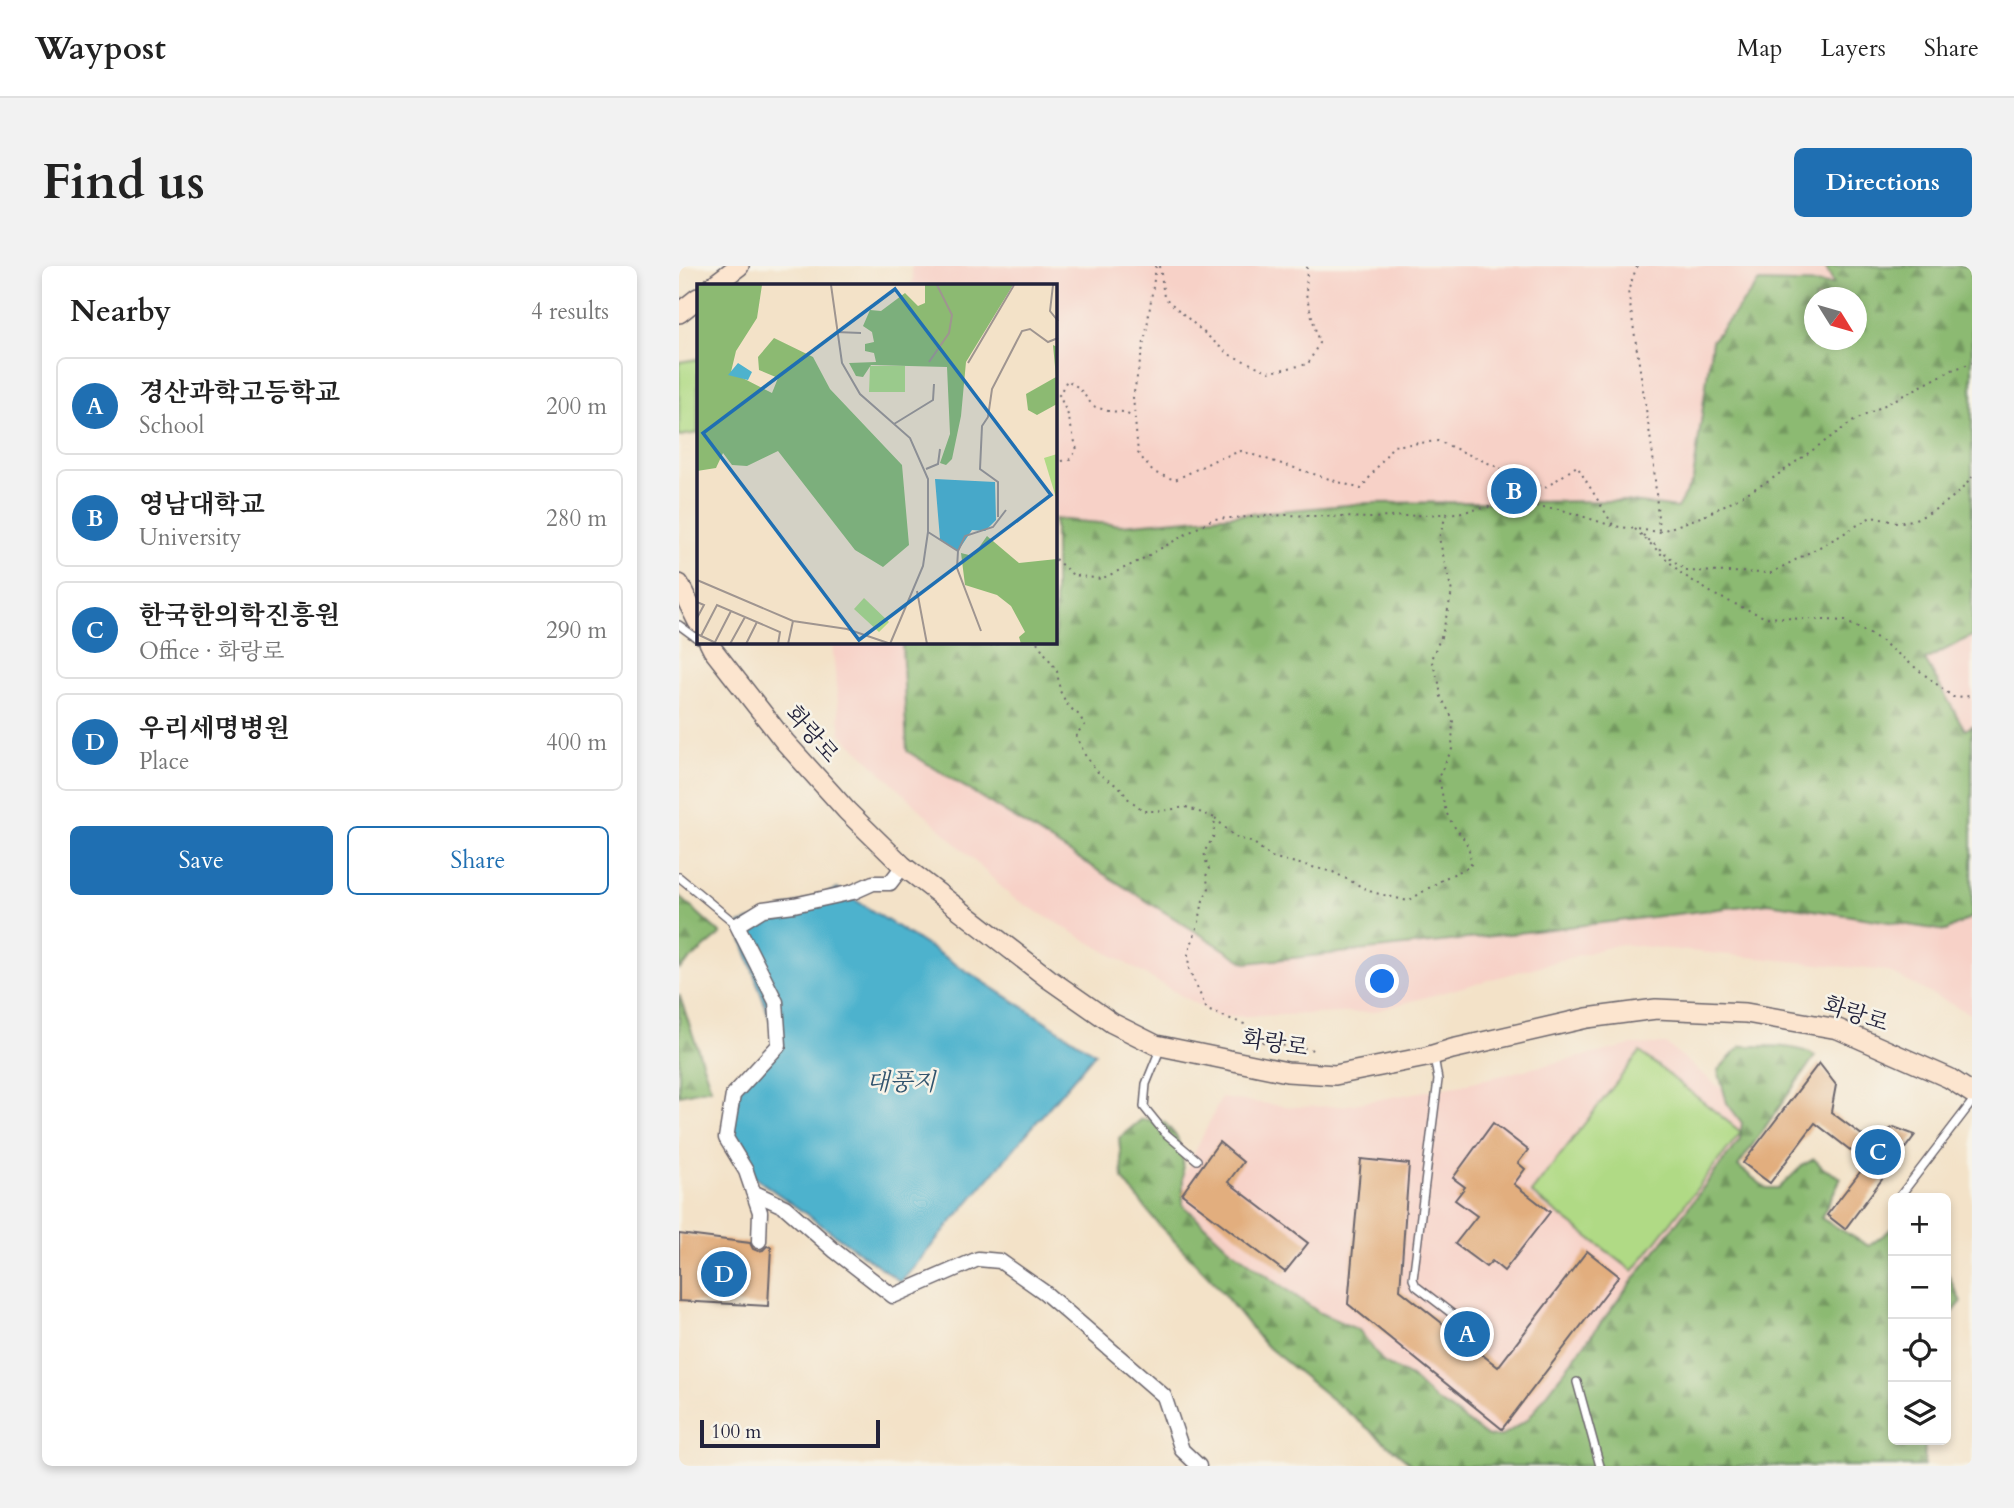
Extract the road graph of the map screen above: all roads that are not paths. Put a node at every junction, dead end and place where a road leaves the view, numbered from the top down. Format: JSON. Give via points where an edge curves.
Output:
{"nodes":[{"id":1,"x":739,"y":266,"type":"edge"},
{"id":2,"x":715,"y":284,"type":"edge"},
{"id":3,"x":697,"y":299,"type":"edge"},
{"id":4,"x":679,"y":313,"type":"edge"},
{"id":5,"x":679,"y":584,"type":"edge"},
{"id":6,"x":697,"y":620,"type":"edge"},
{"id":7,"x":679,"y":625,"type":"edge"},
{"id":8,"x":697,"y":637,"type":"edge"},
{"id":9,"x":707,"y":644,"type":"edge"},
{"id":10,"x":903,"y":866,"type":"junction"},
{"id":11,"x":679,"y":877,"type":"edge"},
{"id":12,"x":737,"y":925,"type":"junction"},
{"id":13,"x":1161,"y":1046,"type":"junction"},
{"id":14,"x":1434,"y":1055,"type":"junction"},
{"id":15,"x":1972,"y":1093,"type":"edge"},
{"id":16,"x":1972,"y":1102,"type":"edge"},
{"id":17,"x":1197,"y":1160,"type":"dead end"},
{"id":18,"x":753,"y":1192,"type":"junction"},
{"id":19,"x":1902,"y":1193,"type":"edge"},
{"id":20,"x":759,"y":1241,"type":"dead end"},
{"id":21,"x":1477,"y":1333,"type":"dead end"},
{"id":22,"x":1577,"y":1382,"type":"dead end"},
{"id":23,"x":1199,"y":1466,"type":"edge"},
{"id":24,"x":1599,"y":1466,"type":"edge"}],
"edges":[{"from":1,"to":2,"type":"street"},
{"from":3,"to":4,"type":"street"},
{"from":5,"to":6,"type":"street"},
{"from":7,"to":8,"type":"lane"},
{"from":9,"to":10,"type":"street","name":"화랑로","via":[[785,742]]},
{"from":10,"to":12,"type":"street","via":[[890,883],[763,909]]},
{"from":10,"to":13,"type":"street","name":"화랑로","via":[[1101,1016]]},
{"from":11,"to":12,"type":"lane"},
{"from":12,"to":18,"type":"street","via":[[776,1002],[779,1045],[733,1095],[726,1138]]},
{"from":13,"to":14,"type":"street","name":"화랑로","via":[[1287,1072],[1335,1075]]},
{"from":13,"to":17,"type":"lane","via":[[1146,1084],[1143,1107]]},
{"from":14,"to":15,"type":"street","name":"화랑로","via":[[1587,1018],[1656,1009],[1746,1013],[1837,1029],[1936,1072]]},
{"from":14,"to":21,"type":"lane","via":[[1438,1080],[1413,1279]]},
{"from":16,"to":19,"type":"lane"},
{"from":18,"to":20,"type":"street","via":[[760,1212]]},
{"from":18,"to":23,"type":"street","via":[[785,1207],[893,1296],[978,1259],[1000,1261],[1044,1292],[1164,1396],[1182,1450]]},
{"from":22,"to":24,"type":"lane"}]}
